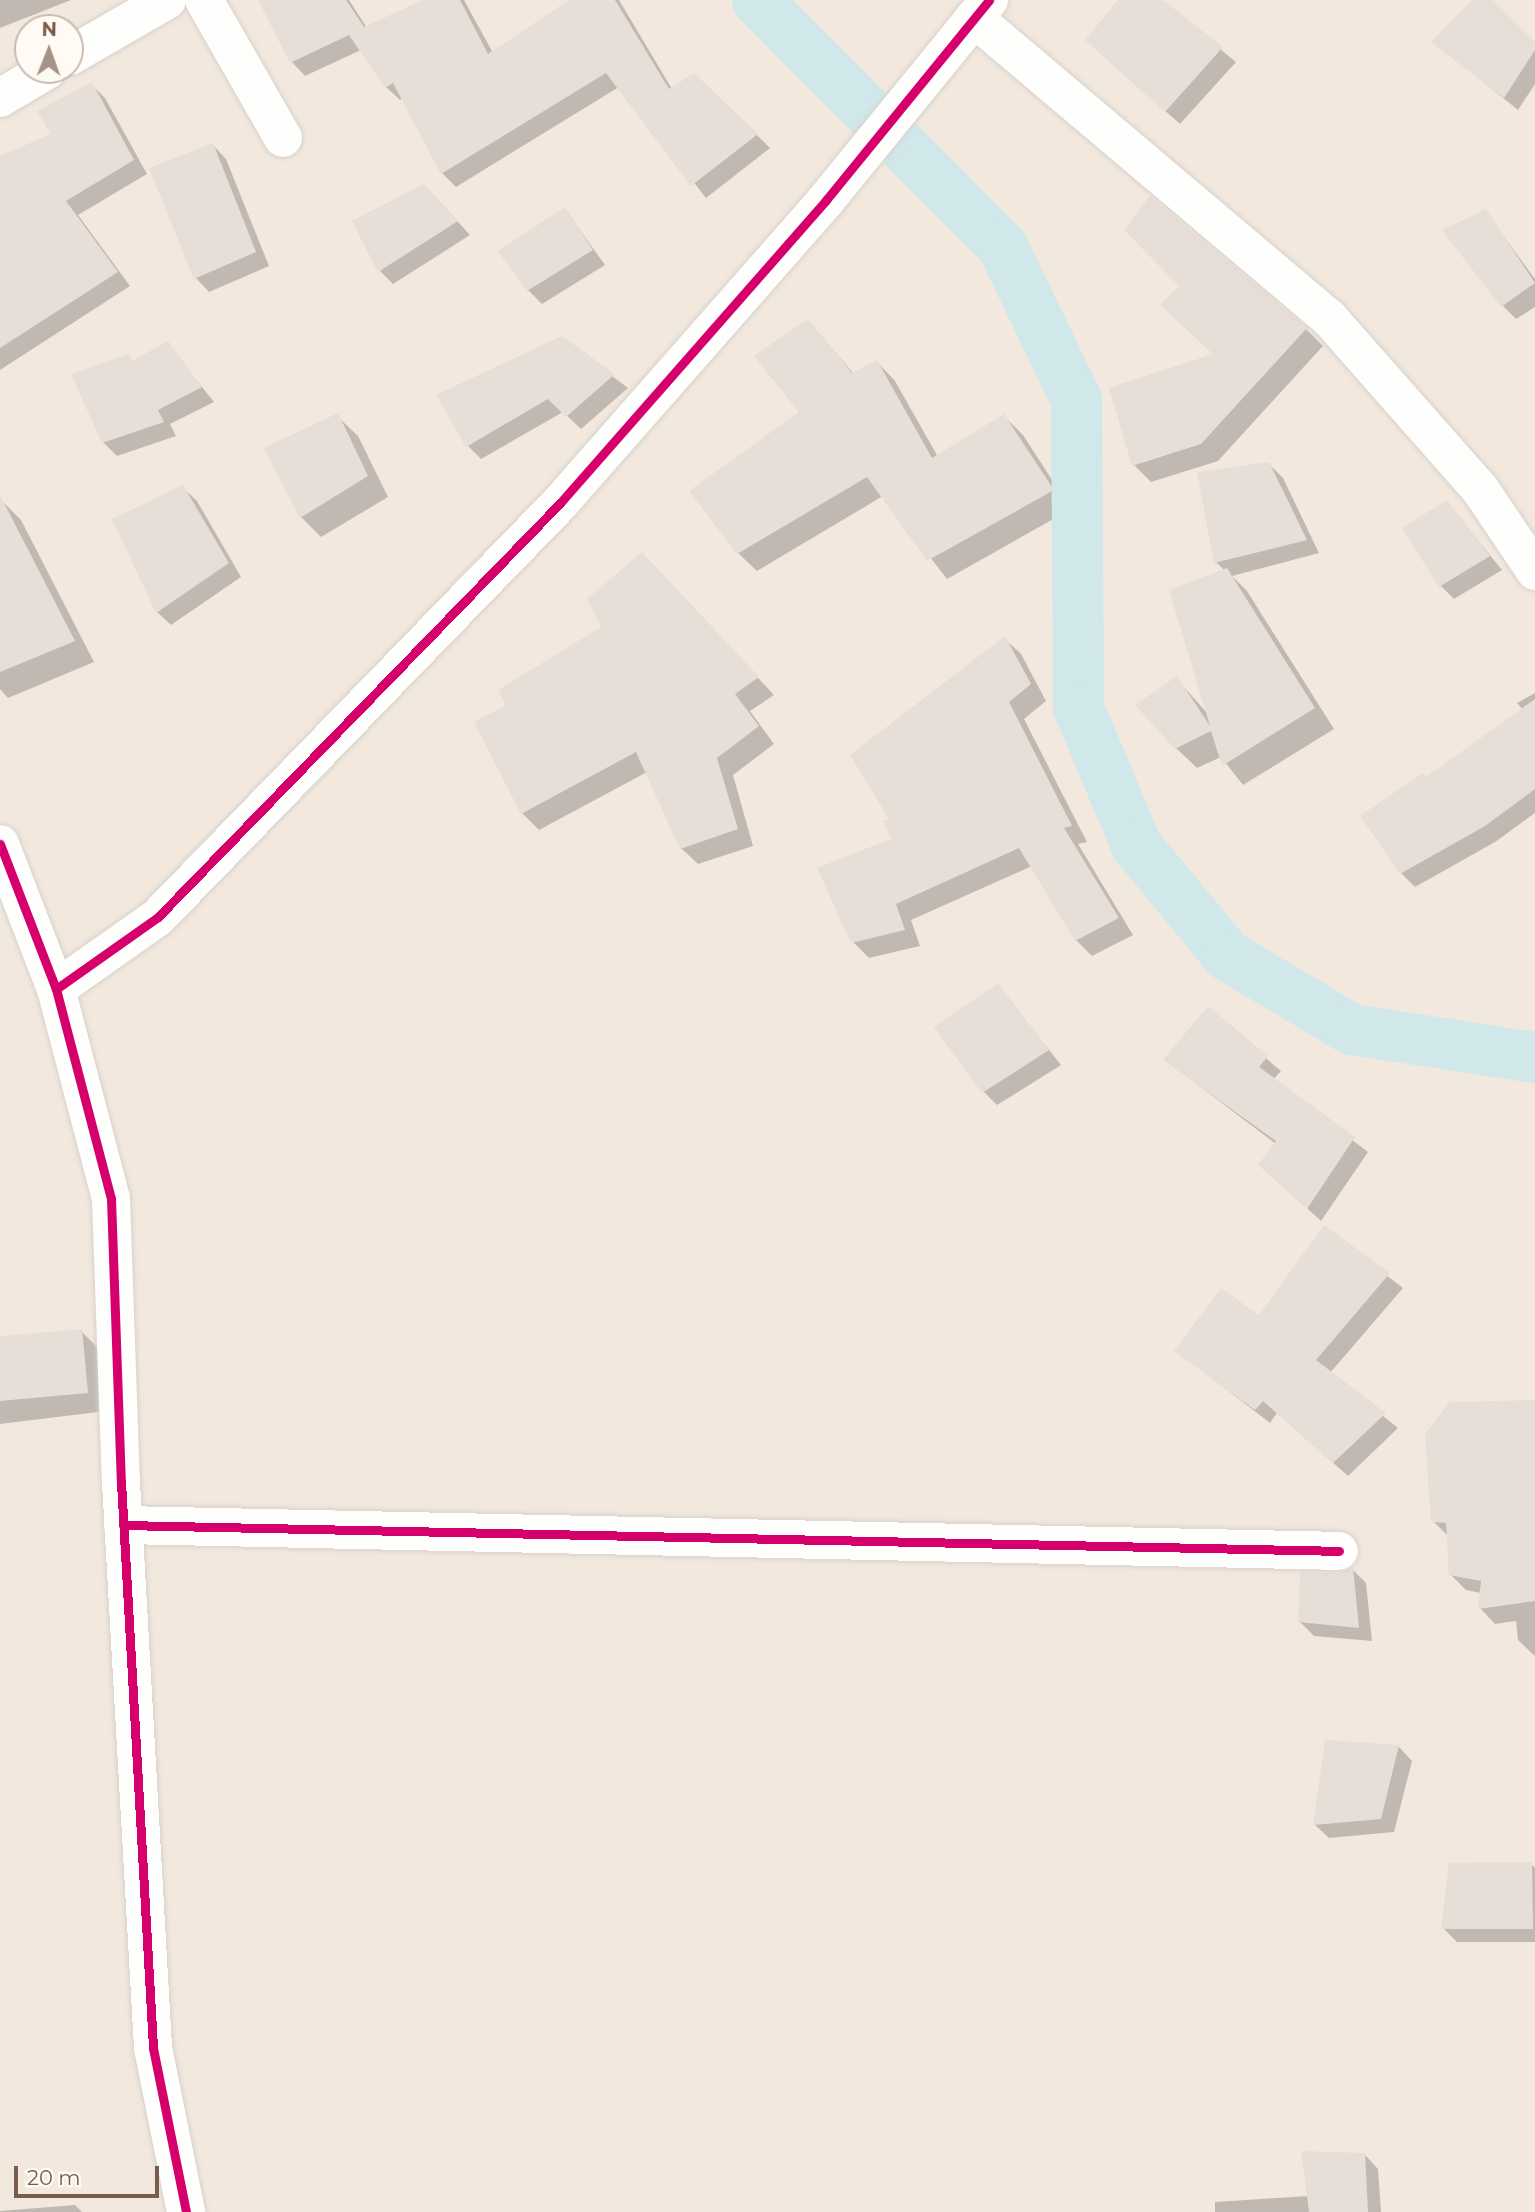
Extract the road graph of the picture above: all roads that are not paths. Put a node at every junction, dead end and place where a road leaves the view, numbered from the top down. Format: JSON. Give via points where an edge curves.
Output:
{"nodes":[{"id":1,"x":167,"y":0,"type":"edge"},
{"id":2,"x":204,"y":0,"type":"edge"},
{"id":3,"x":976,"y":16,"type":"edge"},
{"id":4,"x":84,"y":48,"type":"edge"},
{"id":5,"x":24,"y":84,"type":"edge"},
{"id":6,"x":0,"y":98,"type":"edge"},
{"id":7,"x":283,"y":138,"type":"dead end"},
{"id":8,"x":1535,"y":571,"type":"edge"},
{"id":9,"x":0,"y":844,"type":"edge"},
{"id":10,"x":56,"y":989,"type":"junction"},
{"id":11,"x":123,"y":1525,"type":"junction"},
{"id":12,"x":1339,"y":1551,"type":"dead end"},
{"id":13,"x":186,"y":2212,"type":"edge"}],
"edges":[{"from":1,"to":4,"type":"street"},
{"from":2,"to":7,"type":"street"},
{"from":3,"to":8,"type":"street","via":[[1329,318],[1480,489]]},
{"from":3,"to":10,"type":"street","via":[[825,200],[560,503],[168,907]]},
{"from":5,"to":6,"type":"street"},
{"from":9,"to":10,"type":"street"},
{"from":10,"to":11,"type":"street","via":[[111,1199]]},
{"from":11,"to":12,"type":"street"},
{"from":11,"to":13,"type":"street","via":[[153,2048]]}]}
